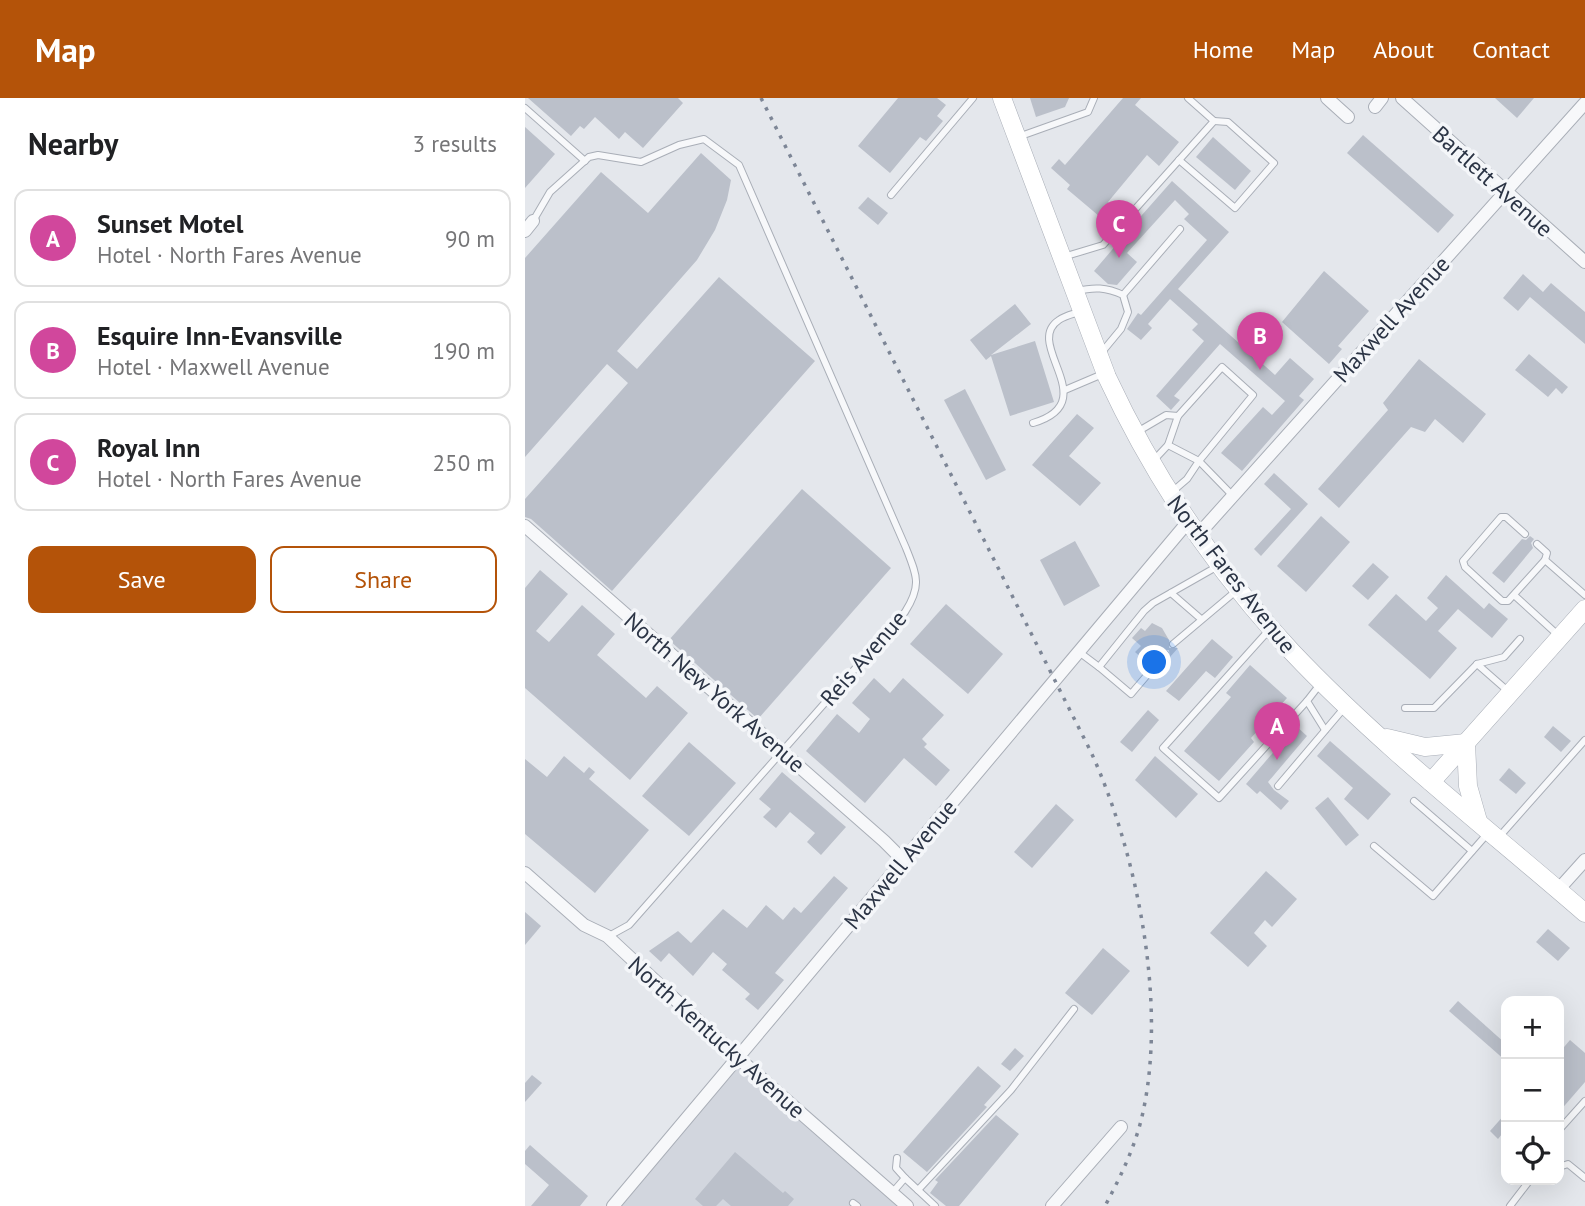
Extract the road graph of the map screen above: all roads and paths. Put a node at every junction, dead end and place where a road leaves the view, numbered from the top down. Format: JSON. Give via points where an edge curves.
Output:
{"nodes":[{"id":1,"x":973,"y":98,"type":"edge"},
{"id":2,"x":1002,"y":98,"type":"edge"},
{"id":3,"x":1094,"y":98,"type":"edge"},
{"id":4,"x":1188,"y":98,"type":"edge"},
{"id":5,"x":1327,"y":98,"type":"edge"},
{"id":6,"x":1402,"y":98,"type":"edge"},
{"id":7,"x":1585,"y":103,"type":"edge"},
{"id":8,"x":525,"y":108,"type":"edge"},
{"id":9,"x":1348,"y":117,"type":"dead end"},
{"id":10,"x":1214,"y":121,"type":"junction"},
{"id":11,"x":1016,"y":137,"type":"junction"},
{"id":12,"x":1179,"y":160,"type":"junction"},
{"id":13,"x":585,"y":161,"type":"junction"},
{"id":14,"x":1506,"y":191,"type":"junction"},
{"id":15,"x":891,"y":195,"type":"dead end"},
{"id":16,"x":529,"y":226,"type":"edge"},
{"id":17,"x":1180,"y":229,"type":"dead end"},
{"id":18,"x":1061,"y":257,"type":"junction"},
{"id":19,"x":1585,"y":262,"type":"edge"},
{"id":20,"x":1074,"y":292,"type":"junction"},
{"id":21,"x":1123,"y":295,"type":"junction"},
{"id":22,"x":1081,"y":311,"type":"junction"},
{"id":23,"x":1102,"y":365,"type":"junction"},
{"id":24,"x":1065,"y":390,"type":"junction"},
{"id":25,"x":1178,"y":416,"type":"junction"},
{"id":26,"x":1033,"y":423,"type":"dead end"},
{"id":27,"x":1135,"y":433,"type":"junction"},
{"id":28,"x":1168,"y":445,"type":"junction"},
{"id":29,"x":1199,"y":461,"type":"junction"},
{"id":30,"x":1151,"y":462,"type":"junction"},
{"id":31,"x":1169,"y":494,"type":"junction"},
{"id":32,"x":1233,"y":496,"type":"junction"},
{"id":33,"x":525,"y":526,"type":"edge"},
{"id":34,"x":1192,"y":529,"type":"junction"},
{"id":35,"x":1525,"y":534,"type":"dead end"},
{"id":36,"x":1537,"y":544,"type":"dead end"},
{"id":37,"x":1545,"y":559,"type":"junction"},
{"id":38,"x":1219,"y":565,"type":"junction"},
{"id":39,"x":1238,"y":589,"type":"junction"},
{"id":40,"x":1171,"y":593,"type":"junction"},
{"id":41,"x":1514,"y":595,"type":"junction"},
{"id":42,"x":1585,"y":595,"type":"edge"},
{"id":43,"x":1201,"y":619,"type":"junction"},
{"id":44,"x":1582,"y":620,"type":"edge"},
{"id":45,"x":1271,"y":628,"type":"junction"},
{"id":46,"x":1560,"y":637,"type":"junction"},
{"id":47,"x":1520,"y":639,"type":"dead end"},
{"id":48,"x":1173,"y":644,"type":"dead end"},
{"id":49,"x":1079,"y":652,"type":"junction"},
{"id":50,"x":1165,"y":654,"type":"dead end"},
{"id":51,"x":1477,"y":664,"type":"junction"},
{"id":52,"x":1099,"y":667,"type":"junction"},
{"id":53,"x":1322,"y":682,"type":"junction"},
{"id":54,"x":1510,"y":693,"type":"junction"},
{"id":55,"x":1307,"y":701,"type":"junction"},
{"id":56,"x":1346,"y":705,"type":"junction"},
{"id":57,"x":1405,"y":708,"type":"dead end"},
{"id":58,"x":1325,"y":730,"type":"junction"},
{"id":59,"x":1380,"y":736,"type":"junction"},
{"id":60,"x":1585,"y":740,"type":"edge"},
{"id":61,"x":1466,"y":743,"type":"junction"},
{"id":62,"x":782,"y":751,"type":"junction"},
{"id":63,"x":1431,"y":782,"type":"junction"},
{"id":64,"x":1278,"y":786,"type":"dead end"},
{"id":65,"x":1414,"y":801,"type":"dead end"},
{"id":66,"x":1488,"y":830,"type":"junction"},
{"id":67,"x":1374,"y":846,"type":"dead end"},
{"id":68,"x":1472,"y":851,"type":"junction"},
{"id":69,"x":903,"y":860,"type":"junction"},
{"id":70,"x":1585,"y":860,"type":"edge"},
{"id":71,"x":525,"y":873,"type":"edge"},
{"id":72,"x":1558,"y":890,"type":"junction"},
{"id":73,"x":1585,"y":913,"type":"edge"},
{"id":74,"x":607,"y":936,"type":"junction"},
{"id":75,"x":1074,"y":1009,"type":"dead end"},
{"id":76,"x":737,"y":1057,"type":"junction"},
{"id":77,"x":1585,"y":1101,"type":"edge"},
{"id":78,"x":1564,"y":1124,"type":"edge"},
{"id":79,"x":1121,"y":1127,"type":"dead end"},
{"id":80,"x":897,"y":1158,"type":"dead end"},
{"id":81,"x":1564,"y":1165,"type":"edge"},
{"id":82,"x":905,"y":1178,"type":"junction"},
{"id":83,"x":1585,"y":1178,"type":"edge"},
{"id":84,"x":1526,"y":1185,"type":"edge"},
{"id":85,"x":918,"y":1191,"type":"junction"},
{"id":86,"x":892,"y":1193,"type":"junction"},
{"id":87,"x":613,"y":1206,"type":"edge"},
{"id":88,"x":907,"y":1206,"type":"edge"},
{"id":89,"x":935,"y":1206,"type":"edge"},
{"id":90,"x":1052,"y":1206,"type":"edge"},
{"id":91,"x":1510,"y":1206,"type":"edge"}],
"edges":[{"from":1,"to":15,"type":"lane"},
{"from":2,"to":11,"type":"street","name":"North Fares Avenue"},
{"from":3,"to":11,"type":"lane","via":[[1088,111]]},
{"from":4,"to":10,"type":"lane"},
{"from":5,"to":9,"type":"street"},
{"from":6,"to":14,"type":"street","name":"Bartlett Avenue"},
{"from":7,"to":14,"type":"street","name":"Maxwell Avenue"},
{"from":8,"to":13,"type":"lane"},
{"from":10,"to":12,"type":"lane"},
{"from":10,"to":12,"type":"lane","via":[[1228,122],[1274,163],[1235,208]]},
{"from":11,"to":18,"type":"street","name":"North Fares Avenue"},
{"from":12,"to":18,"type":"lane","via":[[1103,245]]},
{"from":13,"to":16,"type":"lane","via":[[550,192]]},
{"from":13,"to":62,"type":"lane","name":"Reis Avenue","via":[[598,155],[641,162],[704,139],[739,165],[906,548],[917,589],[905,612]]},
{"from":14,"to":19,"type":"street","name":"Bartlett Avenue"},
{"from":14,"to":32,"type":"street","name":"Maxwell Avenue"},
{"from":17,"to":21,"type":"lane"},
{"from":18,"to":20,"type":"street","name":"North Fares Avenue"},
{"from":20,"to":21,"type":"lane","via":[[1108,288]]},
{"from":20,"to":22,"type":"street","name":"North Fares Avenue"},
{"from":21,"to":23,"type":"lane","via":[[1128,312]]},
{"from":22,"to":23,"type":"street","name":"North Fares Avenue"},
{"from":22,"to":24,"type":"lane","via":[[1058,320],[1047,340]]},
{"from":23,"to":24,"type":"lane"},
{"from":23,"to":27,"type":"street","name":"North Fares Avenue"},
{"from":24,"to":26,"type":"lane","via":[[1063,401],[1048,419]]},
{"from":25,"to":27,"type":"lane","via":[[1166,415]]},
{"from":25,"to":28,"type":"lane"},
{"from":25,"to":29,"type":"lane","via":[[1222,367],[1253,395]]},
{"from":27,"to":30,"type":"street","name":"North Fares Avenue"},
{"from":28,"to":29,"type":"lane"},
{"from":28,"to":30,"type":"lane"},
{"from":29,"to":31,"type":"lane"},
{"from":29,"to":32,"type":"lane"},
{"from":30,"to":31,"type":"street","name":"North Fares Avenue"},
{"from":31,"to":34,"type":"street","name":"North Fares Avenue"},
{"from":32,"to":34,"type":"street","name":"Maxwell Avenue"},
{"from":33,"to":62,"type":"street","name":"North New York Avenue"},
{"from":34,"to":38,"type":"street","name":"North Fares Avenue"},
{"from":34,"to":49,"type":"street","name":"Maxwell Avenue"},
{"from":35,"to":41,"type":"lane","via":[[1501,517],[1463,561],[1503,601]]},
{"from":36,"to":37,"type":"lane","via":[[1547,553]]},
{"from":37,"to":41,"type":"lane"},
{"from":37,"to":42,"type":"lane"},
{"from":38,"to":39,"type":"street","name":"North Fares Avenue"},
{"from":38,"to":40,"type":"lane"},
{"from":39,"to":43,"type":"lane"},
{"from":39,"to":45,"type":"street","name":"North Fares Avenue"},
{"from":40,"to":43,"type":"lane"},
{"from":40,"to":52,"type":"lane","via":[[1144,611]]},
{"from":41,"to":46,"type":"lane"},
{"from":43,"to":48,"type":"lane"},
{"from":44,"to":46,"type":"street"},
{"from":45,"to":53,"type":"street","name":"North Fares Avenue"},
{"from":45,"to":55,"type":"lane","via":[[1163,748],[1219,798]]},
{"from":46,"to":54,"type":"street"},
{"from":47,"to":51,"type":"lane","via":[[1504,657]]},
{"from":49,"to":52,"type":"lane"},
{"from":49,"to":69,"type":"street","name":"Maxwell Avenue"},
{"from":50,"to":52,"type":"lane","via":[[1131,694]]},
{"from":51,"to":54,"type":"lane"},
{"from":51,"to":57,"type":"lane","via":[[1434,708]]},
{"from":53,"to":55,"type":"lane"},
{"from":53,"to":56,"type":"street","name":"North Fares Avenue"},
{"from":54,"to":61,"type":"street"},
{"from":55,"to":58,"type":"lane"},
{"from":56,"to":58,"type":"lane"},
{"from":56,"to":59,"type":"street","name":"North Fares Avenue"},
{"from":58,"to":64,"type":"lane"},
{"from":59,"to":61,"type":"street","via":[[1425,747]]},
{"from":59,"to":63,"type":"street","name":"North Fares Avenue"},
{"from":60,"to":66,"type":"lane"},
{"from":61,"to":63,"type":"street"},
{"from":61,"to":66,"type":"street","via":[[1468,786]]},
{"from":62,"to":69,"type":"street","name":"North New York Avenue"},
{"from":62,"to":74,"type":"lane","name":"Reis Avenue","via":[[629,925]]},
{"from":63,"to":66,"type":"street","name":"North Fares Avenue"},
{"from":65,"to":68,"type":"lane"},
{"from":66,"to":68,"type":"lane"},
{"from":66,"to":72,"type":"street","name":"North Fares Avenue"},
{"from":67,"to":68,"type":"lane","via":[[1433,896]]},
{"from":69,"to":76,"type":"street","name":"Maxwell Avenue"},
{"from":70,"to":72,"type":"street"},
{"from":71,"to":74,"type":"street","name":"North Kentucky Avenue","via":[[584,925]]},
{"from":72,"to":73,"type":"street","name":"North Fares Avenue"},
{"from":74,"to":76,"type":"street","name":"North Kentucky Avenue"},
{"from":75,"to":85,"type":"lane","via":[[1011,1090]]},
{"from":76,"to":86,"type":"street","name":"North Kentucky Avenue"},
{"from":76,"to":87,"type":"street","name":"Maxwell Avenue"},
{"from":77,"to":78,"type":"lane"},
{"from":79,"to":90,"type":"street"},
{"from":80,"to":82,"type":"lane","via":[[896,1168]]},
{"from":81,"to":83,"type":"lane"},
{"from":82,"to":85,"type":"lane"},
{"from":82,"to":86,"type":"lane"},
{"from":84,"to":91,"type":"lane"},
{"from":85,"to":89,"type":"lane"},
{"from":86,"to":88,"type":"street","name":"North Kentucky Avenue"}]}
